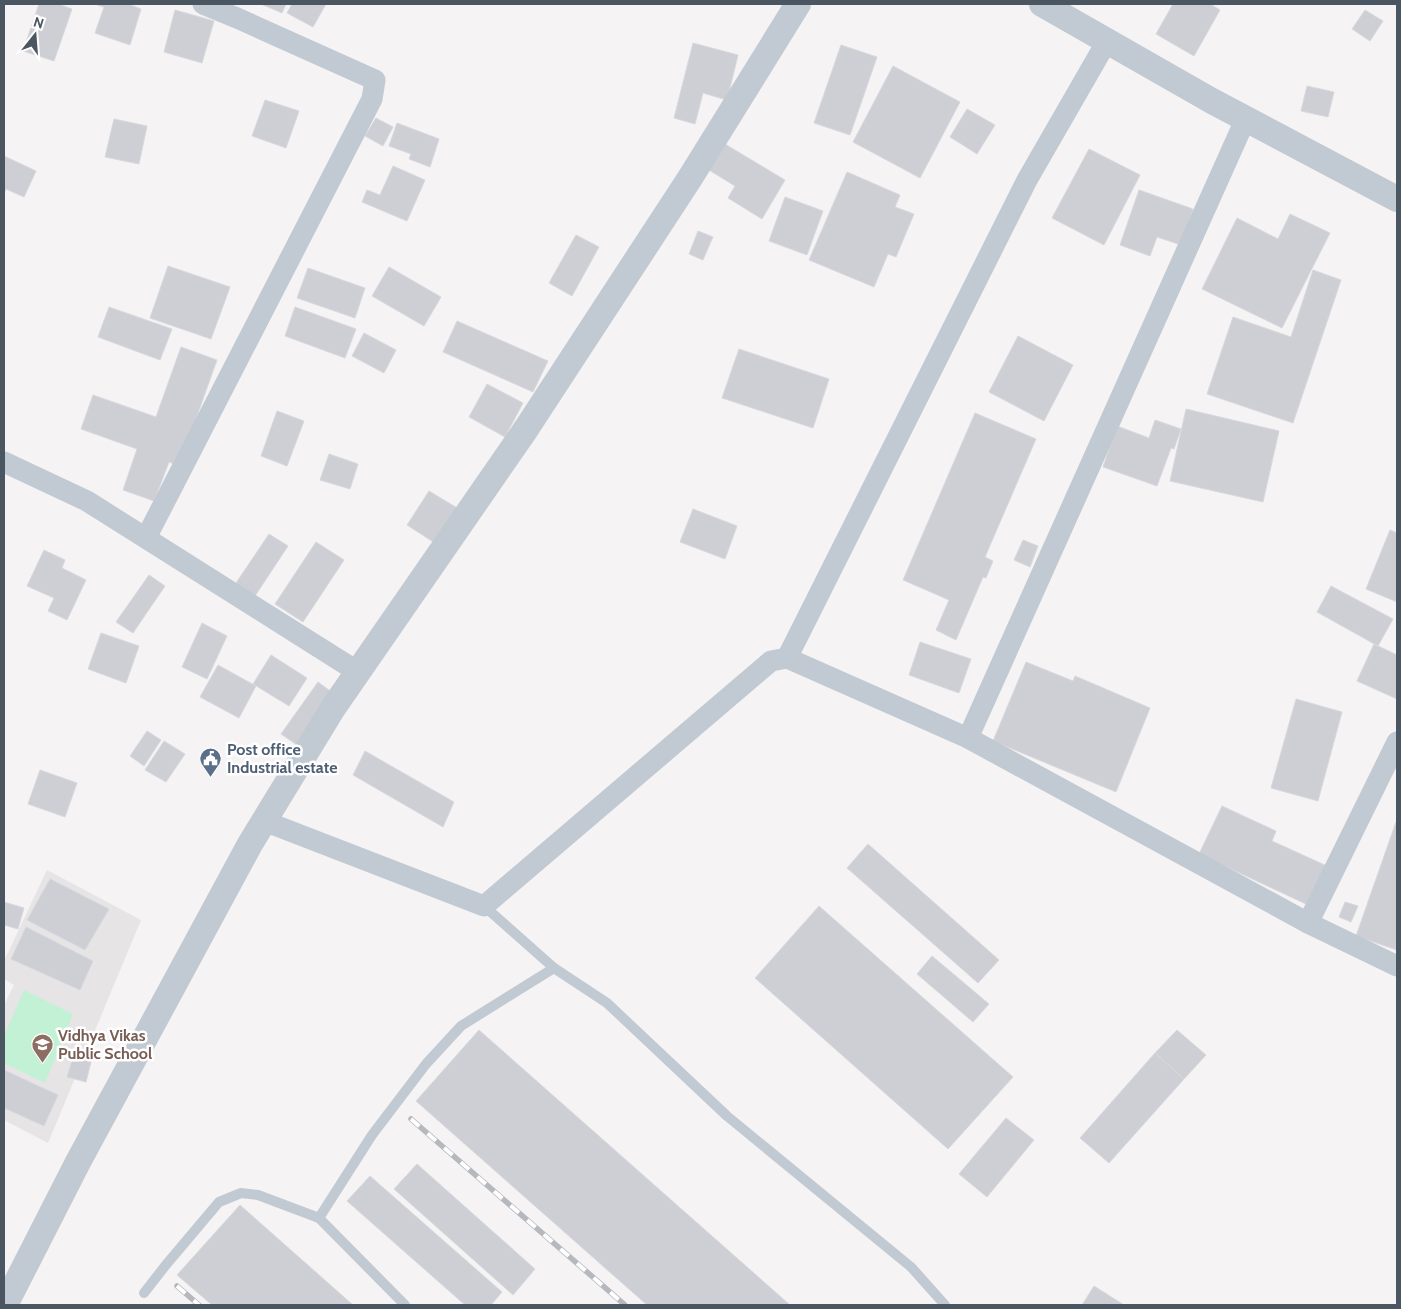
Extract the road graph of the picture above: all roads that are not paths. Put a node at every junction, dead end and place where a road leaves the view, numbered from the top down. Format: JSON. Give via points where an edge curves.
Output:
{"nodes":[{"id":1,"x":203,"y":4,"type":"edge"},
{"id":2,"x":798,"y":4,"type":"edge"},
{"id":3,"x":1043,"y":4,"type":"edge"},
{"id":4,"x":1107,"y":41,"type":"junction"},
{"id":5,"x":1246,"y":118,"type":"junction"},
{"id":6,"x":1397,"y":199,"type":"edge"},
{"id":7,"x":4,"y":462,"type":"edge"},
{"id":8,"x":146,"y":538,"type":"junction"},
{"id":9,"x":788,"y":658,"type":"junction"},
{"id":10,"x":358,"y":672,"type":"junction"},
{"id":11,"x":968,"y":738,"type":"junction"},
{"id":12,"x":1397,"y":742,"type":"edge"},
{"id":13,"x":264,"y":821,"type":"junction"},
{"id":14,"x":484,"y":906,"type":"junction"},
{"id":15,"x":1308,"y":923,"type":"junction"},
{"id":16,"x":1397,"y":966,"type":"edge"},
{"id":17,"x":554,"y":968,"type":"junction"},
{"id":18,"x":319,"y":1218,"type":"junction"},
{"id":19,"x":144,"y":1293,"type":"dead end"},
{"id":20,"x":6,"y":1305,"type":"edge"},
{"id":21,"x":405,"y":1305,"type":"edge"},
{"id":22,"x":944,"y":1305,"type":"edge"}],
"edges":[{"from":1,"to":8,"type":"street","via":[[375,80],[372,99]]},
{"from":2,"to":10,"type":"street","via":[[690,178],[531,421]]},
{"from":3,"to":4,"type":"street"},
{"from":4,"to":5,"type":"street"},
{"from":4,"to":9,"type":"street","via":[[1027,180]]},
{"from":5,"to":6,"type":"street"},
{"from":5,"to":11,"type":"street"},
{"from":7,"to":8,"type":"street","via":[[87,501]]},
{"from":8,"to":10,"type":"street"},
{"from":9,"to":11,"type":"street"},
{"from":9,"to":14,"type":"street","via":[[771,661]]},
{"from":10,"to":13,"type":"street"},
{"from":11,"to":15,"type":"street"},
{"from":12,"to":15,"type":"street"},
{"from":13,"to":14,"type":"street"},
{"from":13,"to":20,"type":"street","via":[[78,1162]]},
{"from":14,"to":17,"type":"lane"},
{"from":15,"to":16,"type":"street"},
{"from":17,"to":18,"type":"lane","via":[[461,1026],[426,1064],[378,1127]]},
{"from":17,"to":22,"type":"lane","via":[[607,1002],[727,1116],[911,1267]]},
{"from":18,"to":19,"type":"lane","via":[[258,1195],[241,1192],[219,1202]]},
{"from":18,"to":21,"type":"lane"}]}
